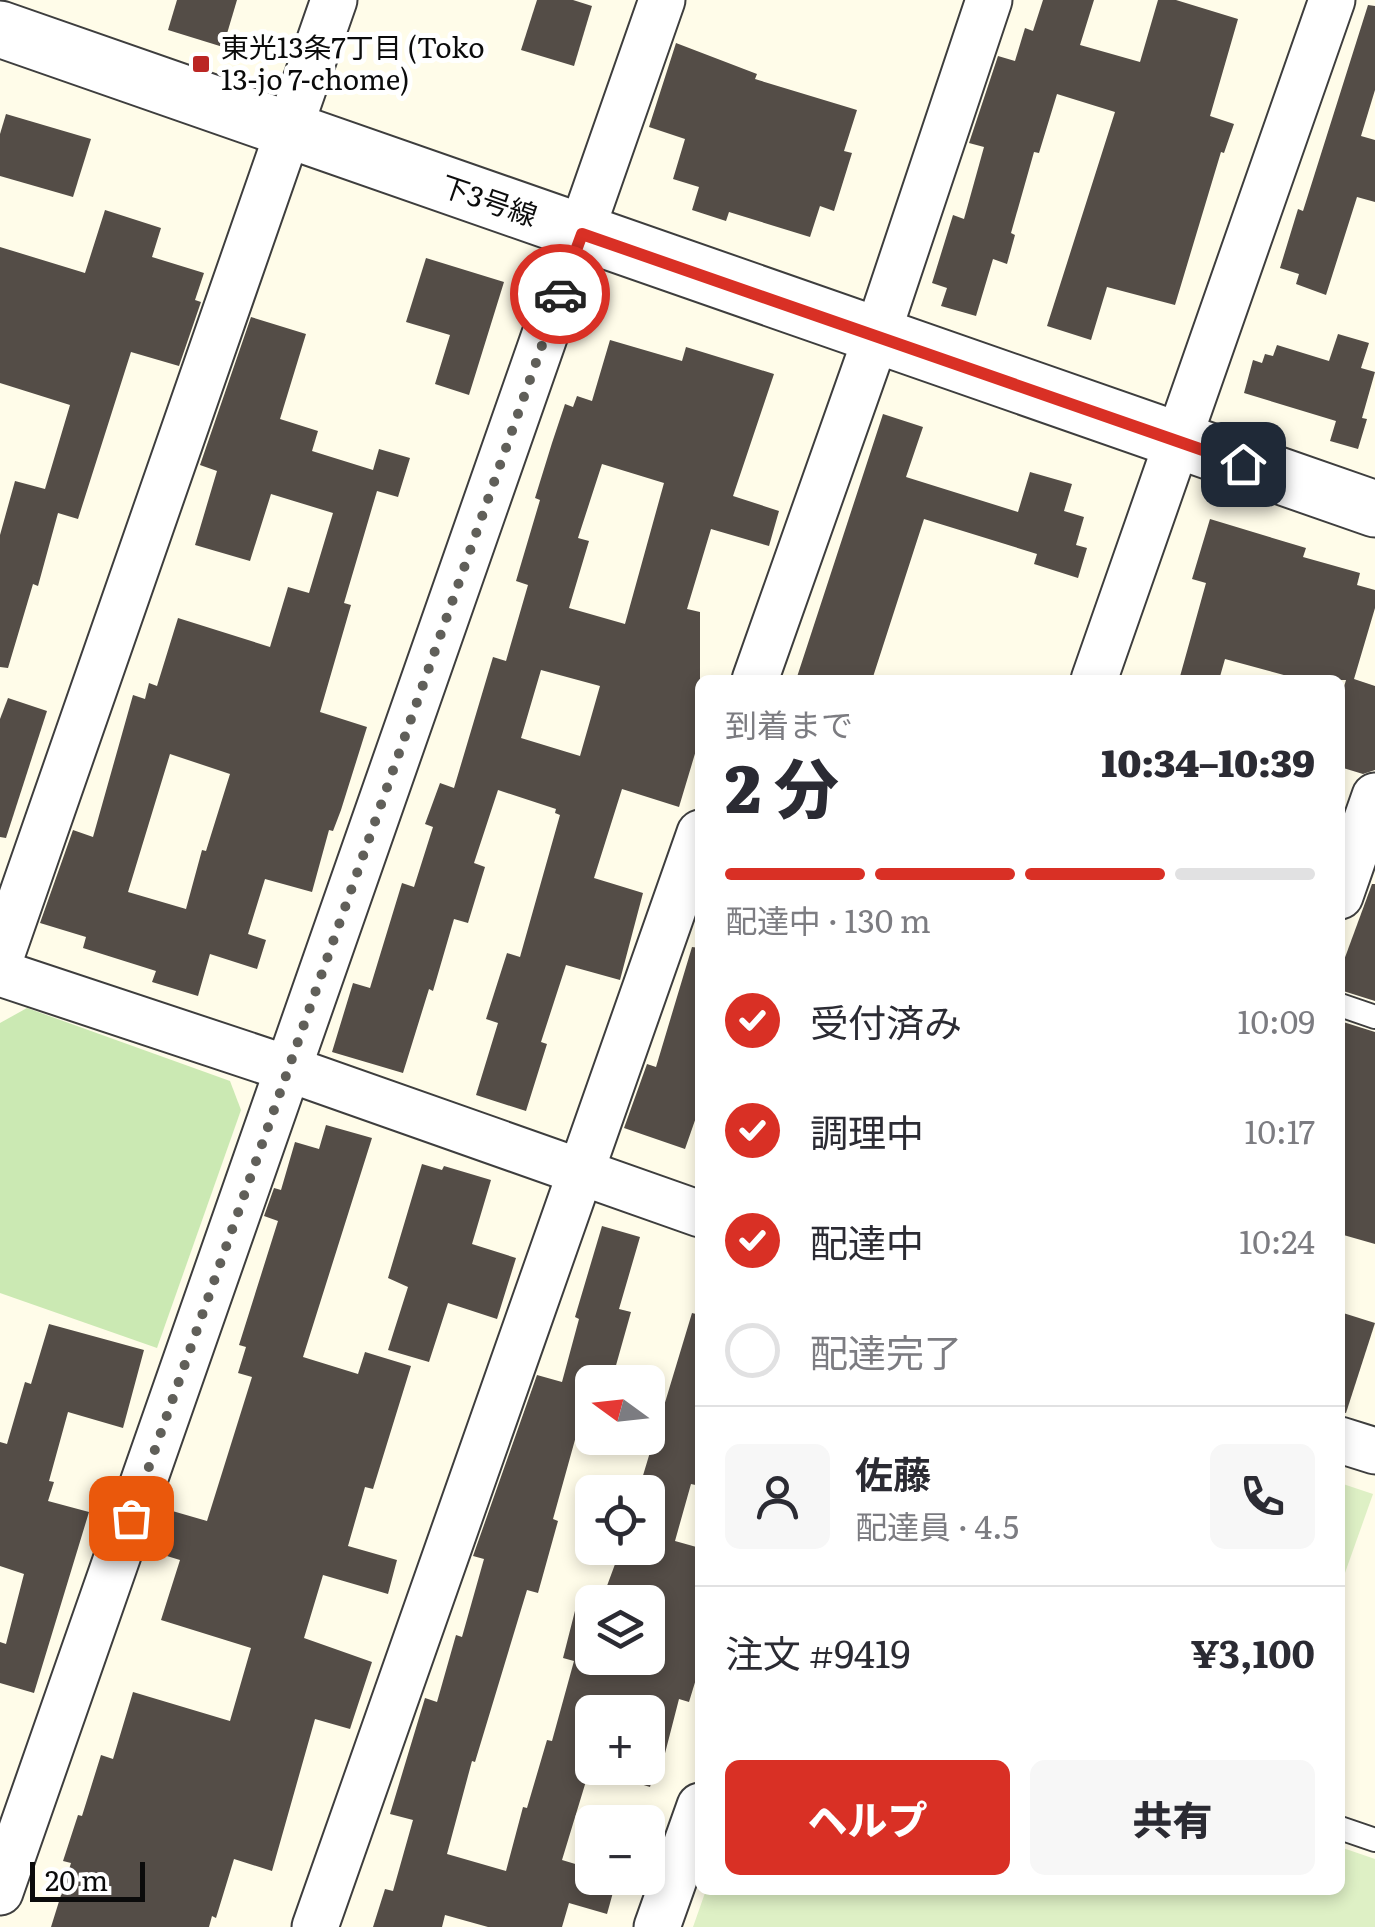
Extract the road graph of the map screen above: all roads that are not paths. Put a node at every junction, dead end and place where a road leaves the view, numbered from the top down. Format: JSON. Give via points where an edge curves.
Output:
{"nodes":[{"id":1,"x":334,"y":0,"type":"edge"},
{"id":2,"x":662,"y":0,"type":"edge"},
{"id":3,"x":989,"y":0,"type":"edge"},
{"id":4,"x":1332,"y":0,"type":"edge"},
{"id":5,"x":0,"y":28,"type":"edge"},
{"id":6,"x":288,"y":132,"type":"junction"},
{"id":7,"x":582,"y":234,"type":"junction"},
{"id":8,"x":877,"y":335,"type":"junction"},
{"id":9,"x":1177,"y":441,"type":"junction"},
{"id":10,"x":1375,"y":509,"type":"edge"},
{"id":11,"x":756,"y":675,"type":"edge"},
{"id":12,"x":1096,"y":675,"type":"edge"},
{"id":13,"x":1375,"y":796,"type":"edge"},
{"id":14,"x":695,"y":847,"type":"edge"},
{"id":15,"x":1345,"y":882,"type":"edge"},
{"id":16,"x":0,"y":959,"type":"edge"},
{"id":17,"x":0,"y":973,"type":"edge"},
{"id":18,"x":1345,"y":1007,"type":"edge"},
{"id":19,"x":1375,"y":1017,"type":"edge"},
{"id":20,"x":289,"y":1069,"type":"junction"},
{"id":21,"x":580,"y":1171,"type":"junction"},
{"id":22,"x":695,"y":1212,"type":"edge"},
{"id":23,"x":1345,"y":1442,"type":"edge"},
{"id":24,"x":1375,"y":1451,"type":"edge"},
{"id":25,"x":695,"y":1820,"type":"edge"},
{"id":26,"x":1345,"y":1830,"type":"edge"},
{"id":27,"x":1375,"y":1840,"type":"edge"},
{"id":28,"x":0,"y":1892,"type":"edge"},
{"id":29,"x":315,"y":1927,"type":"edge"},
{"id":30,"x":657,"y":1927,"type":"edge"}],
"edges":[{"from":1,"to":6,"type":"street"},
{"from":2,"to":7,"type":"street"},
{"from":3,"to":8,"type":"street"},
{"from":4,"to":9,"type":"street"},
{"from":5,"to":6,"type":"street","name":"下3号線"},
{"from":6,"to":7,"type":"street","name":"下3号線"},
{"from":6,"to":16,"type":"street"},
{"from":7,"to":8,"type":"street","name":"下3号線"},
{"from":7,"to":20,"type":"street"},
{"from":8,"to":9,"type":"street","name":"下3号線"},
{"from":8,"to":11,"type":"street"},
{"from":9,"to":10,"type":"street","name":"下3号線"},
{"from":9,"to":12,"type":"street"},
{"from":13,"to":15,"type":"street"},
{"from":14,"to":21,"type":"street"},
{"from":17,"to":20,"type":"street"},
{"from":18,"to":19,"type":"lane"},
{"from":20,"to":21,"type":"street"},
{"from":20,"to":28,"type":"street"},
{"from":21,"to":22,"type":"street"},
{"from":21,"to":29,"type":"street"},
{"from":23,"to":24,"type":"street"},
{"from":25,"to":30,"type":"street"},
{"from":26,"to":27,"type":"lane"}]}
